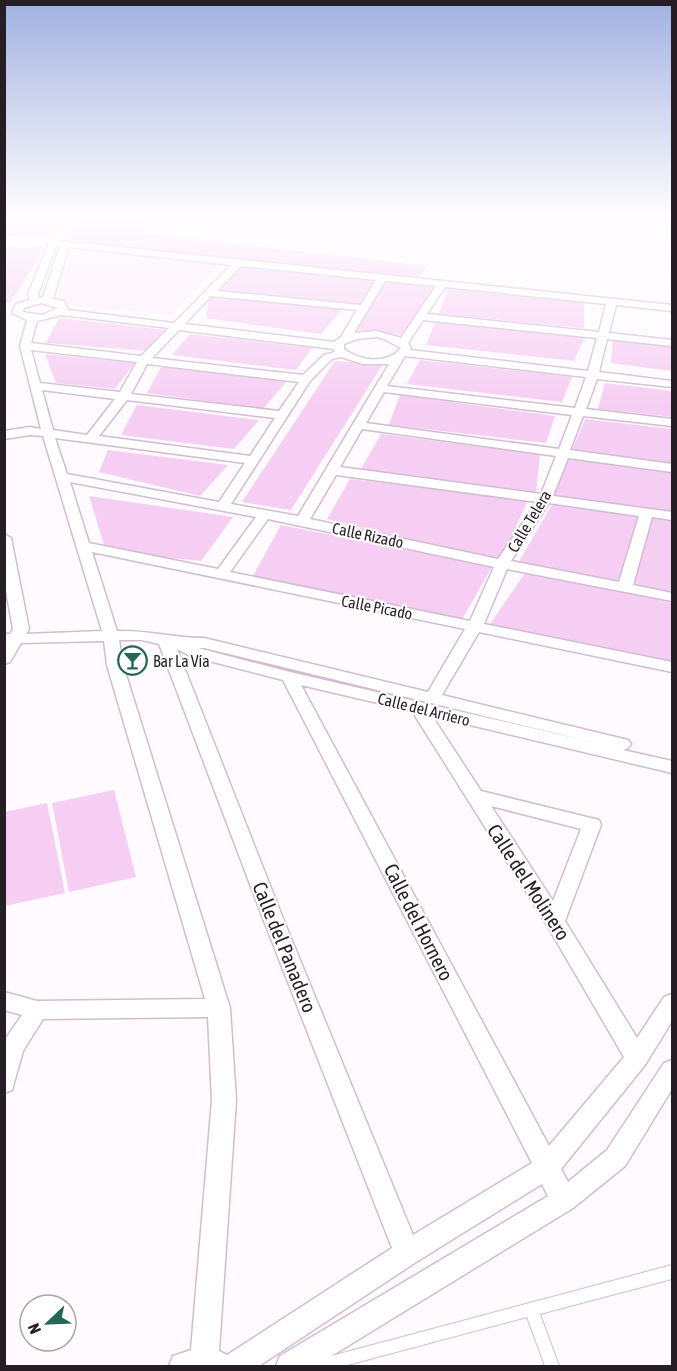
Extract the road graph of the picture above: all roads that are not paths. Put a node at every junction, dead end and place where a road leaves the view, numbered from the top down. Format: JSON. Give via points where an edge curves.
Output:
{"nodes":[{"id":1,"x":38,"y":281,"type":"edge"},
{"id":2,"x":54,"y":281,"type":"edge"},
{"id":3,"x":221,"y":281,"type":"edge"},
{"id":4,"x":380,"y":281,"type":"edge"},
{"id":5,"x":408,"y":281,"type":"edge"},
{"id":6,"x":442,"y":285,"type":"junction"},
{"id":7,"x":210,"y":293,"type":"junction"},
{"id":8,"x":612,"y":300,"type":"junction"},
{"id":9,"x":47,"y":301,"type":"junction"},
{"id":10,"x":363,"y":308,"type":"junction"},
{"id":11,"x":672,"y":308,"type":"edge"},
{"id":12,"x":4,"y":309,"type":"edge"},
{"id":13,"x":29,"y":309,"type":"junction"},
{"id":14,"x":62,"y":312,"type":"junction"},
{"id":15,"x":422,"y":317,"type":"junction"},
{"id":16,"x":178,"y":324,"type":"junction"},
{"id":17,"x":605,"y":336,"type":"junction"},
{"id":18,"x":672,"y":343,"type":"edge"},
{"id":19,"x":25,"y":346,"type":"junction"},
{"id":20,"x":341,"y":346,"type":"junction"},
{"id":21,"x":402,"y":351,"type":"junction"},
{"id":22,"x":144,"y":360,"type":"junction"},
{"id":23,"x":593,"y":375,"type":"junction"},
{"id":24,"x":306,"y":379,"type":"junction"},
{"id":25,"x":672,"y":384,"type":"edge"},
{"id":26,"x":36,"y":387,"type":"junction"},
{"id":27,"x":379,"y":388,"type":"junction"},
{"id":28,"x":123,"y":397,"type":"junction"},
{"id":29,"x":578,"y":412,"type":"junction"},
{"id":30,"x":281,"y":415,"type":"junction"},
{"id":31,"x":672,"y":423,"type":"edge"},
{"id":32,"x":357,"y":425,"type":"junction"},
{"id":33,"x":49,"y":434,"type":"junction"},
{"id":34,"x":4,"y":435,"type":"edge"},
{"id":35,"x":90,"y":439,"type":"junction"},
{"id":36,"x":563,"y":452,"type":"junction"},
{"id":37,"x":254,"y":460,"type":"junction"},
{"id":38,"x":672,"y":468,"type":"edge"},
{"id":39,"x":330,"y":470,"type":"junction"},
{"id":40,"x":62,"y":477,"type":"junction"},
{"id":41,"x":546,"y":498,"type":"junction"},
{"id":42,"x":223,"y":506,"type":"junction"},
{"id":43,"x":647,"y":513,"type":"junction"},
{"id":44,"x":265,"y":514,"type":"junction"},
{"id":45,"x":672,"y":516,"type":"edge"},
{"id":46,"x":302,"y":521,"type":"junction"},
{"id":47,"x":4,"y":538,"type":"edge"},
{"id":48,"x":82,"y":546,"type":"junction"},
{"id":49,"x":502,"y":564,"type":"junction"},
{"id":50,"x":220,"y":575,"type":"junction"},
{"id":51,"x":625,"y":587,"type":"junction"},
{"id":52,"x":10,"y":590,"type":"edge"},
{"id":53,"x":672,"y":597,"type":"edge"},
{"id":54,"x":475,"y":626,"type":"junction"},
{"id":55,"x":111,"y":637,"type":"junction"},
{"id":56,"x":10,"y":640,"type":"edge"},
{"id":57,"x":172,"y":642,"type":"junction"},
{"id":58,"x":4,"y":659,"type":"edge"},
{"id":59,"x":672,"y":667,"type":"edge"},
{"id":60,"x":289,"y":678,"type":"junction"},
{"id":61,"x":425,"y":702,"type":"junction"},
{"id":62,"x":672,"y":757,"type":"edge"},
{"id":63,"x":672,"y":767,"type":"edge"},
{"id":64,"x":472,"y":795,"type":"junction"},
{"id":65,"x":555,"y":921,"type":"junction"},
{"id":66,"x":4,"y":1001,"type":"edge"},
{"id":67,"x":672,"y":1003,"type":"edge"},
{"id":68,"x":219,"y":1008,"type":"junction"},
{"id":69,"x":37,"y":1010,"type":"junction"},
{"id":70,"x":636,"y":1058,"type":"junction"},
{"id":71,"x":672,"y":1070,"type":"edge"},
{"id":72,"x":4,"y":1083,"type":"edge"},
{"id":73,"x":546,"y":1168,"type":"junction"},
{"id":74,"x":564,"y":1200,"type":"junction"},
{"id":75,"x":407,"y":1254,"type":"junction"},
{"id":76,"x":672,"y":1272,"type":"edge"},
{"id":77,"x":531,"y":1309,"type":"junction"},
{"id":78,"x":203,"y":1365,"type":"edge"},
{"id":79,"x":235,"y":1366,"type":"edge"},
{"id":80,"x":290,"y":1366,"type":"edge"},
{"id":81,"x":320,"y":1366,"type":"edge"},
{"id":82,"x":552,"y":1366,"type":"edge"}],
"edges":[{"from":1,"to":13,"type":"street"},
{"from":2,"to":9,"type":"street"},
{"from":3,"to":7,"type":"street"},
{"from":4,"to":10,"type":"street"},
{"from":5,"to":6,"type":"street"},
{"from":6,"to":8,"type":"street"},
{"from":6,"to":15,"type":"street"},
{"from":7,"to":10,"type":"street"},
{"from":7,"to":16,"type":"street"},
{"from":8,"to":11,"type":"street"},
{"from":8,"to":17,"type":"street","name":"Calle Telera"},
{"from":9,"to":13,"type":"street"},
{"from":9,"to":14,"type":"street","via":[[64,306]]},
{"from":10,"to":20,"type":"street"},
{"from":12,"to":13,"type":"street"},
{"from":13,"to":14,"type":"street","via":[[50,317]]},
{"from":13,"to":19,"type":"street"},
{"from":14,"to":16,"type":"street"},
{"from":15,"to":17,"type":"street"},
{"from":15,"to":21,"type":"street"},
{"from":16,"to":20,"type":"street"},
{"from":16,"to":22,"type":"street"},
{"from":17,"to":18,"type":"street"},
{"from":17,"to":23,"type":"street","name":"Calle Telera"},
{"from":19,"to":22,"type":"street"},
{"from":19,"to":26,"type":"street"},
{"from":20,"to":21,"type":"street","via":[[358,360],[370,362]]},
{"from":20,"to":21,"type":"street","via":[[358,335],[376,334],[387,336]]},
{"from":20,"to":24,"type":"street"},
{"from":21,"to":23,"type":"street"},
{"from":21,"to":27,"type":"street"},
{"from":22,"to":24,"type":"street"},
{"from":22,"to":28,"type":"street"},
{"from":23,"to":25,"type":"street"},
{"from":23,"to":29,"type":"street","name":"Calle Telera"},
{"from":24,"to":30,"type":"street"},
{"from":26,"to":28,"type":"street"},
{"from":26,"to":33,"type":"street"},
{"from":27,"to":29,"type":"street"},
{"from":27,"to":32,"type":"street"},
{"from":28,"to":30,"type":"street"},
{"from":28,"to":35,"type":"street"},
{"from":29,"to":31,"type":"street"},
{"from":29,"to":36,"type":"street","name":"Calle Telera"},
{"from":30,"to":37,"type":"street"},
{"from":32,"to":36,"type":"street"},
{"from":32,"to":39,"type":"street"},
{"from":33,"to":34,"type":"street","via":[[30,431]]},
{"from":33,"to":35,"type":"street"},
{"from":33,"to":40,"type":"street"},
{"from":35,"to":37,"type":"street"},
{"from":36,"to":38,"type":"street"},
{"from":36,"to":41,"type":"street","name":"Calle Telera"},
{"from":37,"to":42,"type":"street"},
{"from":39,"to":41,"type":"street"},
{"from":39,"to":46,"type":"street"},
{"from":40,"to":42,"type":"street","name":"Calle Rizado"},
{"from":40,"to":48,"type":"street"},
{"from":41,"to":43,"type":"street"},
{"from":41,"to":49,"type":"street","name":"Calle Telera"},
{"from":42,"to":44,"type":"street","name":"Calle Rizado"},
{"from":43,"to":45,"type":"street"},
{"from":43,"to":51,"type":"street"},
{"from":44,"to":46,"type":"street","name":"Calle Rizado"},
{"from":44,"to":50,"type":"street"},
{"from":46,"to":49,"type":"street","name":"Calle Rizado"},
{"from":47,"to":52,"type":"street"},
{"from":48,"to":50,"type":"street","name":"Calle Picado"},
{"from":48,"to":55,"type":"street"},
{"from":49,"to":51,"type":"street","name":"Calle Rizado"},
{"from":49,"to":54,"type":"street","name":"Calle Telera"},
{"from":50,"to":54,"type":"street","name":"Calle Picado"},
{"from":51,"to":53,"type":"street","name":"Calle Rizado"},
{"from":52,"to":56,"type":"street","via":[[21,629]]},
{"from":54,"to":59,"type":"street","name":"Calle Picado"},
{"from":54,"to":61,"type":"street","name":"Calle Telera"},
{"from":55,"to":56,"type":"street","name":"Calle del Arriero"},
{"from":55,"to":57,"type":"street","name":"Calle del Arriero","via":[[141,635]]},
{"from":55,"to":68,"type":"street","via":[[115,665]]},
{"from":56,"to":58,"type":"street"},
{"from":57,"to":60,"type":"street","name":"Calle del Arriero","via":[[196,653]]},
{"from":57,"to":61,"type":"street","name":"Calle del Arriero","via":[[204,643]]},
{"from":57,"to":75,"type":"street","name":"Calle del Panadero","via":[[274,921]]},
{"from":60,"to":61,"type":"street","name":"Calle del Arriero"},
{"from":60,"to":73,"type":"street","name":"Calle del Hornero"},
{"from":61,"to":62,"type":"street","name":"Calle del Arriero"},
{"from":61,"to":63,"type":"street","name":"Calle del Arriero"},
{"from":61,"to":64,"type":"street","name":"Calle del Molinero"},
{"from":64,"to":65,"type":"street","name":"Calle del Molinero"},
{"from":64,"to":65,"type":"street","via":[[592,825]]},
{"from":65,"to":70,"type":"street","name":"Calle del Molinero"},
{"from":66,"to":69,"type":"street"},
{"from":67,"to":70,"type":"street"},
{"from":68,"to":69,"type":"street"},
{"from":68,"to":78,"type":"street","via":[[224,1100]]},
{"from":69,"to":72,"type":"street","via":[[12,1049]]},
{"from":70,"to":73,"type":"street"},
{"from":71,"to":74,"type":"street","via":[[616,1158]]},
{"from":73,"to":74,"type":"street","name":"Calle del Hornero"},
{"from":73,"to":75,"type":"street"},
{"from":74,"to":80,"type":"street"},
{"from":75,"to":79,"type":"street"},
{"from":76,"to":77,"type":"lane"},
{"from":77,"to":81,"type":"lane"},
{"from":77,"to":82,"type":"lane"}]}
